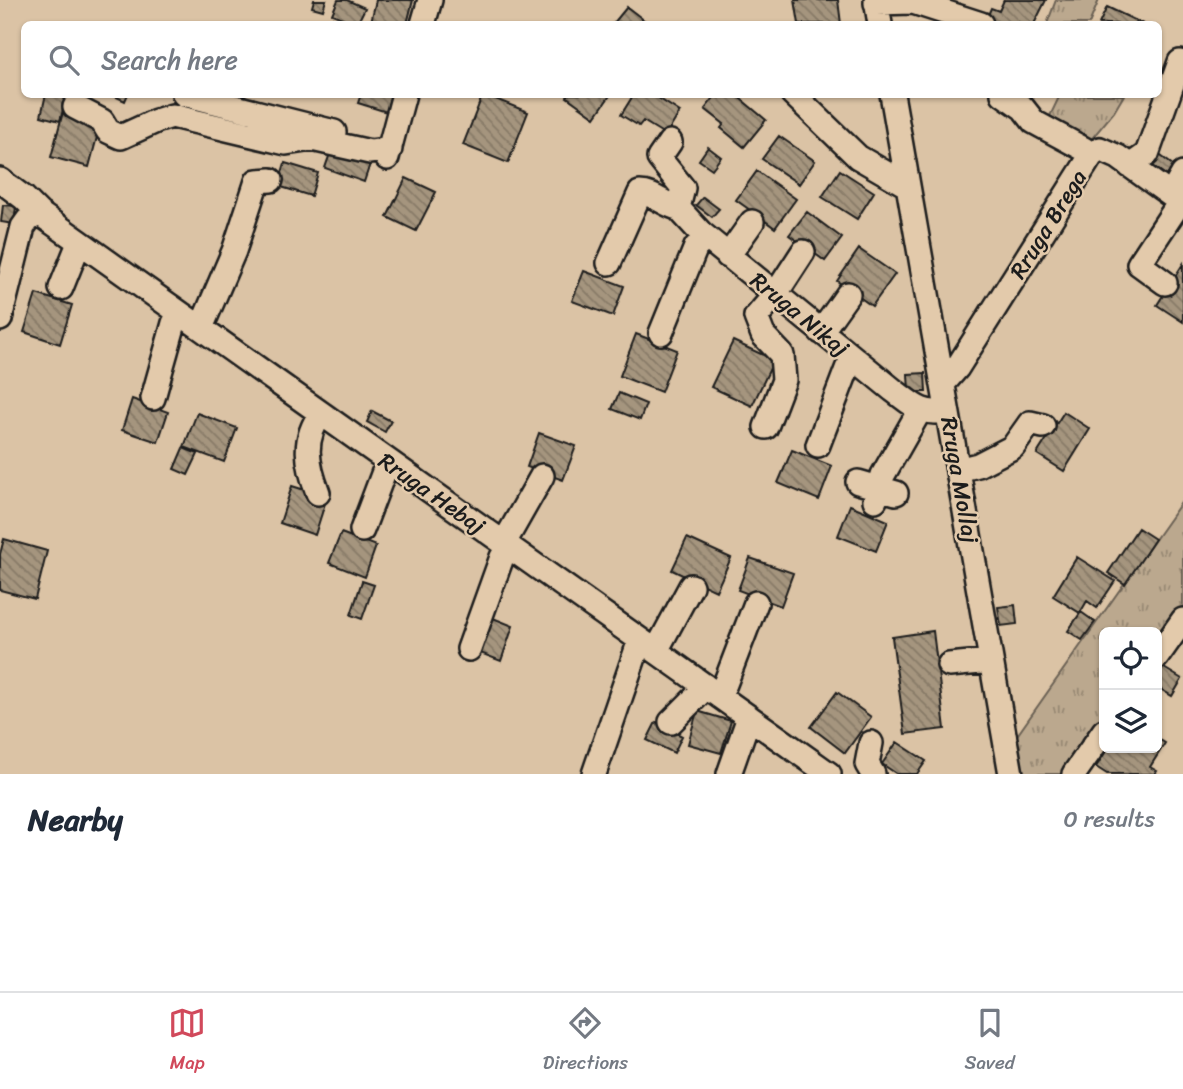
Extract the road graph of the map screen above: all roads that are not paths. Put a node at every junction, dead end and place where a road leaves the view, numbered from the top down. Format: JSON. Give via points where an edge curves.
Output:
{"nodes":[{"id":1,"x":430,"y":0,"type":"edge"},
{"id":2,"x":878,"y":9,"type":"edge"},
{"id":3,"x":424,"y":21,"type":"edge"},
{"id":4,"x":972,"y":21,"type":"edge"},
{"id":5,"x":1180,"y":62,"type":"dead end"},
{"id":6,"x":200,"y":98,"type":"edge"},
{"id":7,"x":403,"y":98,"type":"edge"},
{"id":8,"x":797,"y":98,"type":"edge"},
{"id":9,"x":893,"y":98,"type":"edge"},
{"id":10,"x":1009,"y":98,"type":"edge"},
{"id":11,"x":75,"y":107,"type":"dead end"},
{"id":12,"x":670,"y":142,"type":"dead end"},
{"id":13,"x":389,"y":150,"type":"junction"},
{"id":14,"x":1091,"y":156,"type":"junction"},
{"id":15,"x":1130,"y":166,"type":"junction"},
{"id":16,"x":1183,"y":174,"type":"edge"},
{"id":17,"x":0,"y":180,"type":"edge"},
{"id":18,"x":271,"y":180,"type":"dead end"},
{"id":19,"x":908,"y":186,"type":"junction"},
{"id":20,"x":681,"y":198,"type":"junction"},
{"id":21,"x":1178,"y":200,"type":"edge"},
{"id":22,"x":39,"y":213,"type":"junction"},
{"id":23,"x":752,"y":222,"type":"dead end"},
{"id":24,"x":10,"y":233,"type":"edge"},
{"id":25,"x":706,"y":238,"type":"junction"},
{"id":26,"x":81,"y":243,"type":"junction"},
{"id":27,"x":803,"y":252,"type":"dead end"},
{"id":28,"x":728,"y":256,"type":"junction"},
{"id":29,"x":609,"y":263,"type":"dead end"},
{"id":30,"x":1165,"y":283,"type":"dead end"},
{"id":31,"x":61,"y":288,"type":"dead end"},
{"id":32,"x":848,"y":294,"type":"dead end"},
{"id":33,"x":775,"y":295,"type":"junction"},
{"id":34,"x":181,"y":314,"type":"junction"},
{"id":35,"x":0,"y":319,"type":"edge"},
{"id":36,"x":201,"y":328,"type":"junction"},
{"id":37,"x":821,"y":332,"type":"junction"},
{"id":38,"x":662,"y":333,"type":"dead end"},
{"id":39,"x":854,"y":358,"type":"junction"},
{"id":40,"x":943,"y":384,"type":"junction"},
{"id":41,"x":153,"y":398,"type":"dead end"},
{"id":42,"x":920,"y":410,"type":"junction"},
{"id":43,"x":947,"y":410,"type":"junction"},
{"id":44,"x":321,"y":414,"type":"junction"},
{"id":45,"x":1042,"y":426,"type":"dead end"},
{"id":46,"x":766,"y":427,"type":"dead end"},
{"id":47,"x":818,"y":445,"type":"dead end"},
{"id":48,"x":388,"y":461,"type":"junction"},
{"id":49,"x":958,"y":470,"type":"junction"},
{"id":50,"x":542,"y":476,"type":"dead end"},
{"id":51,"x":877,"y":491,"type":"dead end"},
{"id":52,"x":318,"y":492,"type":"dead end"},
{"id":53,"x":362,"y":530,"type":"dead end"},
{"id":54,"x":506,"y":545,"type":"junction"},
{"id":55,"x":691,"y":586,"type":"dead end"},
{"id":56,"x":756,"y":603,"type":"dead end"},
{"id":57,"x":1183,"y":621,"type":"edge"},
{"id":58,"x":648,"y":646,"type":"junction"},
{"id":59,"x":469,"y":649,"type":"dead end"},
{"id":60,"x":1162,"y":650,"type":"edge"},
{"id":61,"x":991,"y":661,"type":"junction"},
{"id":62,"x":949,"y":665,"type":"dead end"},
{"id":63,"x":711,"y":690,"type":"junction"},
{"id":64,"x":749,"y":718,"type":"junction"},
{"id":65,"x":671,"y":722,"type":"dead end"},
{"id":66,"x":1099,"y":738,"type":"edge"},
{"id":67,"x":871,"y":743,"type":"dead end"},
{"id":68,"x":826,"y":773,"type":"edge"},
{"id":69,"x":594,"y":774,"type":"edge"},
{"id":70,"x":729,"y":774,"type":"edge"},
{"id":71,"x":873,"y":774,"type":"edge"},
{"id":72,"x":1011,"y":774,"type":"edge"},
{"id":73,"x":1074,"y":774,"type":"edge"}],
"edges":[{"from":1,"to":3,"type":"street"},
{"from":2,"to":4,"type":"street","via":[[913,2]]},
{"from":5,"to":15,"type":"street","via":[[1147,154]]},
{"from":6,"to":13,"type":"street"},
{"from":7,"to":13,"type":"street"},
{"from":8,"to":19,"type":"street","via":[[858,157]]},
{"from":9,"to":19,"type":"street","name":"Rruga Mollaj"},
{"from":10,"to":14,"type":"street","via":[[1034,122]]},
{"from":11,"to":13,"type":"street","via":[[121,137],[172,116],[286,143],[312,139],[370,152]]},
{"from":12,"to":20,"type":"street","name":"Rruga Nikaj","via":[[659,158]]},
{"from":14,"to":15,"type":"street","name":"Rruga Brega","via":[[1100,149]]},
{"from":14,"to":40,"type":"street","name":"Rruga Brega"},
{"from":15,"to":21,"type":"street","name":"Rruga Brega"},
{"from":16,"to":21,"type":"street"},
{"from":17,"to":22,"type":"street","name":"Rruga Hebaj"},
{"from":18,"to":36,"type":"street","via":[[257,181]]},
{"from":19,"to":40,"type":"street","name":"Rruga Mollaj"},
{"from":20,"to":25,"type":"street","name":"Rruga Nikaj"},
{"from":20,"to":29,"type":"street","via":[[669,206],[649,193],[640,193]]},
{"from":21,"to":30,"type":"street","via":[[1139,264]]},
{"from":22,"to":24,"type":"street"},
{"from":22,"to":26,"type":"street","name":"Rruga Hebaj"},
{"from":23,"to":28,"type":"street"},
{"from":24,"to":35,"type":"street"},
{"from":25,"to":28,"type":"street","name":"Rruga Nikaj"},
{"from":25,"to":38,"type":"street","via":[[696,247]]},
{"from":26,"to":31,"type":"street"},
{"from":26,"to":34,"type":"street","name":"Rruga Hebaj"},
{"from":27,"to":33,"type":"street"},
{"from":28,"to":33,"type":"street","name":"Rruga Nikaj"},
{"from":32,"to":37,"type":"street"},
{"from":33,"to":37,"type":"street","name":"Rruga Nikaj"},
{"from":33,"to":46,"type":"street","via":[[756,317],[763,335],[782,355],[784,380]]},
{"from":34,"to":36,"type":"street","name":"Rruga Hebaj"},
{"from":34,"to":41,"type":"street","via":[[174,323]]},
{"from":36,"to":44,"type":"street","name":"Rruga Hebaj"},
{"from":37,"to":39,"type":"street","name":"Rruga Nikaj"},
{"from":39,"to":42,"type":"street","name":"Rruga Nikaj"},
{"from":39,"to":47,"type":"street"},
{"from":40,"to":43,"type":"street","name":"Rruga Mollaj"},
{"from":42,"to":43,"type":"street","via":[[935,414]]},
{"from":42,"to":51,"type":"street"},
{"from":43,"to":49,"type":"street","name":"Rruga Mollaj"},
{"from":44,"to":48,"type":"street","name":"Rruga Hebaj"},
{"from":44,"to":52,"type":"street","via":[[307,442],[309,469]]},
{"from":45,"to":49,"type":"street","via":[[1030,423],[1013,447]]},
{"from":48,"to":53,"type":"street"},
{"from":48,"to":54,"type":"street","name":"Rruga Hebaj"},
{"from":49,"to":61,"type":"street","name":"Rruga Mollaj"},
{"from":50,"to":54,"type":"street"},
{"from":54,"to":58,"type":"street","name":"Rruga Hebaj"},
{"from":54,"to":59,"type":"street"},
{"from":55,"to":58,"type":"street"},
{"from":56,"to":63,"type":"street","via":[[724,684]]},
{"from":57,"to":60,"type":"street"},
{"from":58,"to":63,"type":"street","name":"Rruga Hebaj"},
{"from":58,"to":69,"type":"street"},
{"from":61,"to":62,"type":"street"},
{"from":61,"to":72,"type":"street","name":"Rruga Mollaj"},
{"from":63,"to":64,"type":"street","name":"Rruga Hebaj"},
{"from":63,"to":65,"type":"street","via":[[698,695]]},
{"from":64,"to":68,"type":"street","name":"Rruga Hebaj"},
{"from":64,"to":70,"type":"street"},
{"from":66,"to":73,"type":"street"},
{"from":67,"to":71,"type":"street","via":[[867,764]]}]}
